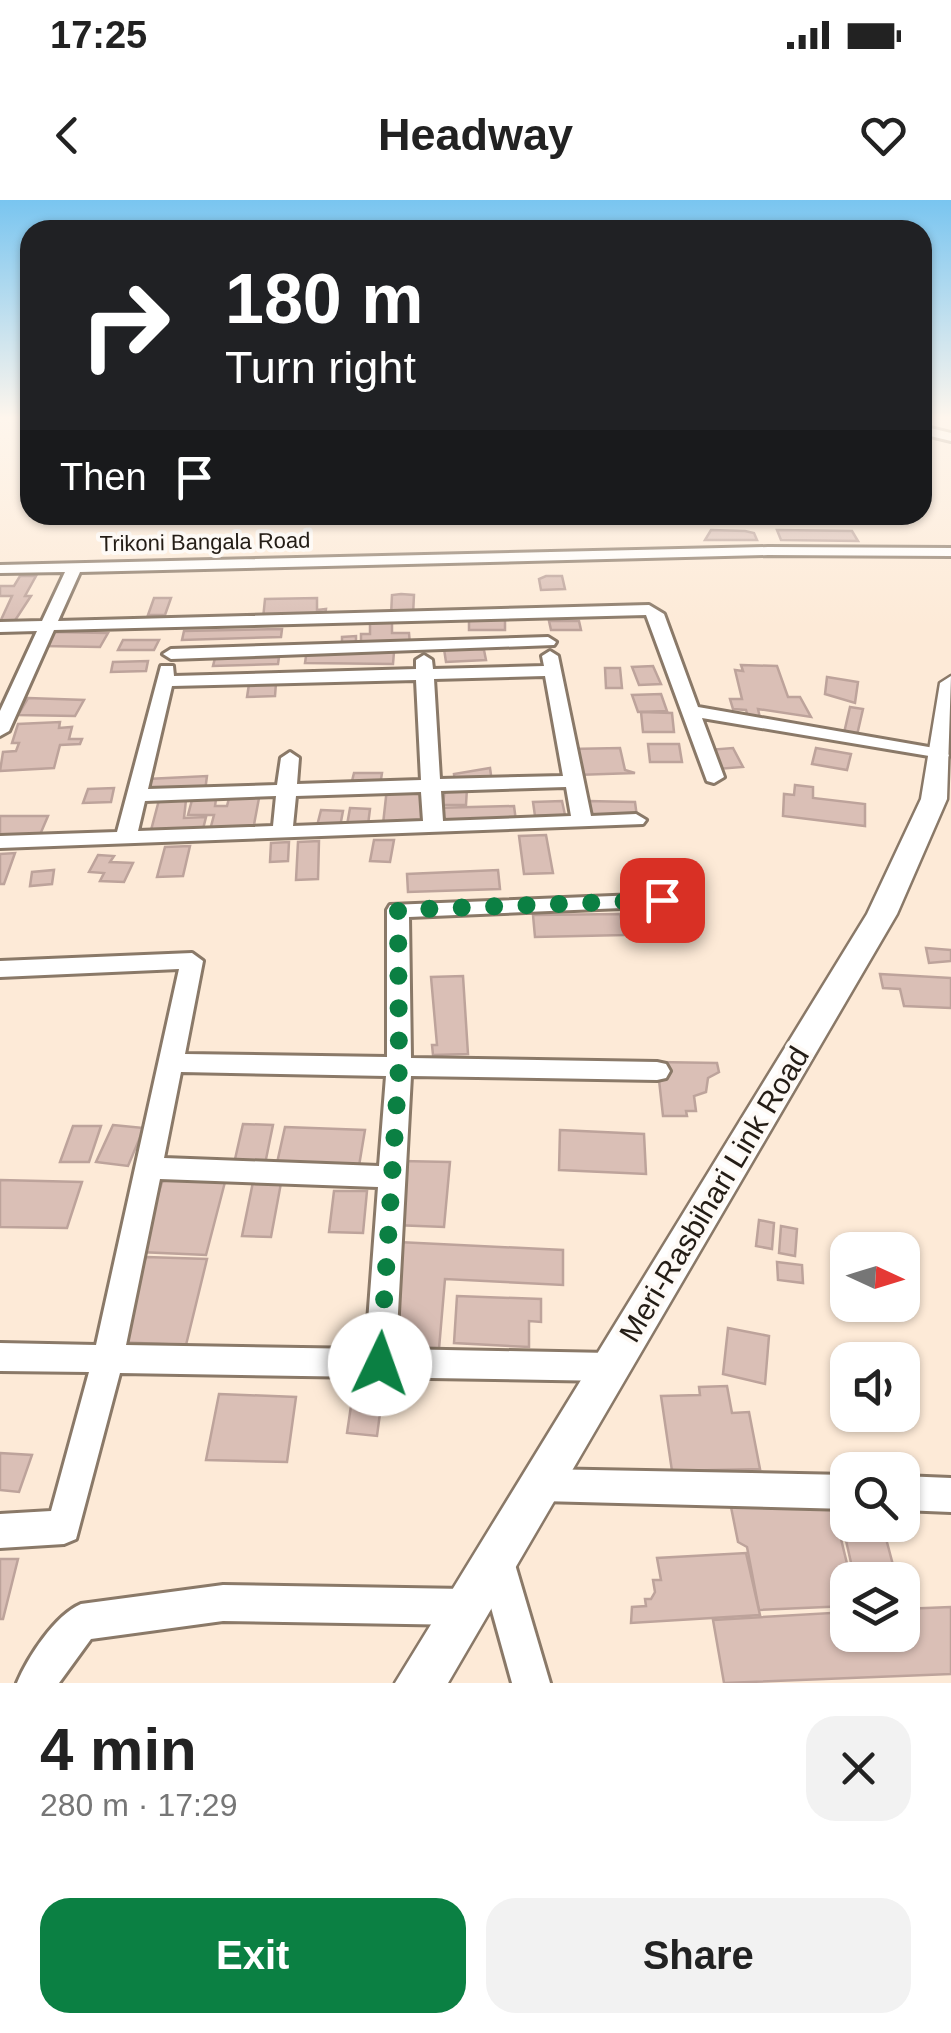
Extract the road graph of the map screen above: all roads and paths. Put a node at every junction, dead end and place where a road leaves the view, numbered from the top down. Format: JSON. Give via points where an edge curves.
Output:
{"nodes":[{"id":1,"x":755,"y":525,"type":"edge"},
{"id":2,"x":768,"y":551,"type":"junction"},
{"id":3,"x":951,"y":552,"type":"edge"},
{"id":4,"x":74,"y":568,"type":"junction"},
{"id":5,"x":0,"y":569,"type":"edge"},
{"id":6,"x":542,"y":614,"type":"junction"},
{"id":7,"x":421,"y":617,"type":"junction"},
{"id":8,"x":300,"y":620,"type":"junction"},
{"id":9,"x":178,"y":623,"type":"junction"},
{"id":10,"x":47,"y":626,"type":"junction"},
{"id":11,"x":0,"y":627,"type":"edge"},
{"id":12,"x":548,"y":642,"type":"junction"},
{"id":13,"x":423,"y":646,"type":"junction"},
{"id":14,"x":298,"y":650,"type":"junction"},
{"id":15,"x":171,"y":654,"type":"junction"},
{"id":16,"x":553,"y":671,"type":"junction"},
{"id":17,"x":296,"y":677,"type":"junction"},
{"id":18,"x":164,"y":680,"type":"junction"},
{"id":19,"x":425,"y":683,"type":"junction"},
{"id":20,"x":951,"y":683,"type":"edge"},
{"id":21,"x":295,"y":699,"type":"dead end"},
{"id":22,"x":6,"y":702,"type":"edge"},
{"id":23,"x":694,"y":711,"type":"junction"},
{"id":24,"x":0,"y":731,"type":"edge"},
{"id":25,"x":940,"y":754,"type":"junction"},
{"id":26,"x":290,"y":758,"type":"dead end"},
{"id":27,"x":714,"y":778,"type":"dead end"},
{"id":28,"x":574,"y":780,"type":"junction"},
{"id":29,"x":431,"y":785,"type":"junction"},
{"id":30,"x":286,"y":790,"type":"junction"},
{"id":31,"x":137,"y":794,"type":"junction"},
{"id":32,"x":636,"y":820,"type":"dead end"},
{"id":33,"x":582,"y":822,"type":"junction"},
{"id":34,"x":433,"y":827,"type":"junction"},
{"id":35,"x":282,"y":832,"type":"junction"},
{"id":36,"x":126,"y":838,"type":"junction"},
{"id":37,"x":0,"y":842,"type":"edge"},
{"id":38,"x":662,"y":900,"type":"dead end"},
{"id":39,"x":0,"y":969,"type":"edge"},
{"id":40,"x":174,"y":1063,"type":"junction"},
{"id":41,"x":399,"y":1067,"type":"junction"},
{"id":42,"x":657,"y":1071,"type":"dead end"},
{"id":43,"x":150,"y":1168,"type":"junction"},
{"id":44,"x":390,"y":1177,"type":"junction"},
{"id":45,"x":0,"y":1358,"type":"edge"},
{"id":46,"x":108,"y":1359,"type":"junction"},
{"id":47,"x":380,"y":1364,"type":"junction"},
{"id":48,"x":610,"y":1367,"type":"junction"},
{"id":49,"x":541,"y":1485,"type":"junction"},
{"id":50,"x":830,"y":1492,"type":"edge"},
{"id":51,"x":920,"y":1494,"type":"edge"},
{"id":52,"x":951,"y":1494,"type":"edge"},
{"id":53,"x":0,"y":1531,"type":"edge"},
{"id":54,"x":495,"y":1558,"type":"junction"},
{"id":55,"x":466,"y":1606,"type":"junction"},
{"id":56,"x":36,"y":1683,"type":"edge"},
{"id":57,"x":420,"y":1683,"type":"edge"},
{"id":58,"x":531,"y":1683,"type":"edge"}],
"edges":[{"from":1,"to":2,"type":"street"},
{"from":2,"to":3,"type":"street","name":"Trikoni Bangala Road"},
{"from":2,"to":4,"type":"street","name":"Trikoni Bangala Road"},
{"from":4,"to":5,"type":"street","name":"Trikoni Bangala Road"},
{"from":4,"to":10,"type":"street"},
{"from":6,"to":7,"type":"street"},
{"from":6,"to":12,"type":"street"},
{"from":6,"to":23,"type":"street","via":[[654,611]]},
{"from":7,"to":8,"type":"street"},
{"from":7,"to":13,"type":"street"},
{"from":8,"to":9,"type":"street"},
{"from":8,"to":14,"type":"street"},
{"from":9,"to":10,"type":"street"},
{"from":9,"to":15,"type":"street"},
{"from":10,"to":11,"type":"street"},
{"from":10,"to":22,"type":"street"},
{"from":12,"to":13,"type":"street"},
{"from":12,"to":16,"type":"street"},
{"from":13,"to":14,"type":"street"},
{"from":13,"to":19,"type":"street"},
{"from":14,"to":15,"type":"street"},
{"from":14,"to":17,"type":"street"},
{"from":15,"to":18,"type":"street"},
{"from":16,"to":19,"type":"street"},
{"from":16,"to":28,"type":"street"},
{"from":17,"to":18,"type":"street"},
{"from":17,"to":19,"type":"street"},
{"from":17,"to":21,"type":"street"},
{"from":18,"to":31,"type":"street"},
{"from":19,"to":29,"type":"street"},
{"from":20,"to":25,"type":"main road","name":"Meri-Rasbihari Link Road"},
{"from":22,"to":24,"type":"street"},
{"from":23,"to":25,"type":"street"},
{"from":23,"to":27,"type":"street"},
{"from":25,"to":48,"type":"main road","name":"Meri-Rasbihari Link Road","via":[[934,799],[882,914]]},
{"from":26,"to":30,"type":"street"},
{"from":28,"to":29,"type":"street"},
{"from":28,"to":33,"type":"street"},
{"from":29,"to":30,"type":"street"},
{"from":29,"to":34,"type":"street"},
{"from":30,"to":31,"type":"street"},
{"from":30,"to":35,"type":"street"},
{"from":31,"to":36,"type":"street"},
{"from":32,"to":33,"type":"street"},
{"from":33,"to":34,"type":"street"},
{"from":34,"to":35,"type":"street"},
{"from":35,"to":36,"type":"street"},
{"from":36,"to":37,"type":"street"},
{"from":38,"to":41,"type":"street","via":[[398,910]]},
{"from":39,"to":40,"type":"street","via":[[192,961]]},
{"from":40,"to":41,"type":"street"},
{"from":40,"to":43,"type":"street"},
{"from":41,"to":42,"type":"street"},
{"from":41,"to":44,"type":"street"},
{"from":43,"to":44,"type":"street"},
{"from":43,"to":46,"type":"street"},
{"from":44,"to":47,"type":"street"},
{"from":45,"to":46,"type":"street"},
{"from":46,"to":47,"type":"street"},
{"from":46,"to":53,"type":"street","via":[[64,1528]]},
{"from":47,"to":48,"type":"street"},
{"from":48,"to":49,"type":"main road","name":"Meri-Rasbihari Link Road"},
{"from":49,"to":50,"type":"street"},
{"from":49,"to":54,"type":"main road","name":"Meri-Rasbihari Link Road"},
{"from":51,"to":52,"type":"street"},
{"from":54,"to":55,"type":"main road","name":"Meri-Rasbihari Link Road"},
{"from":54,"to":58,"type":"street"},
{"from":55,"to":56,"type":"street","via":[[224,1602],[81,1622]]},
{"from":55,"to":57,"type":"main road","name":"Meri-Rasbihari Link Road"}]}
